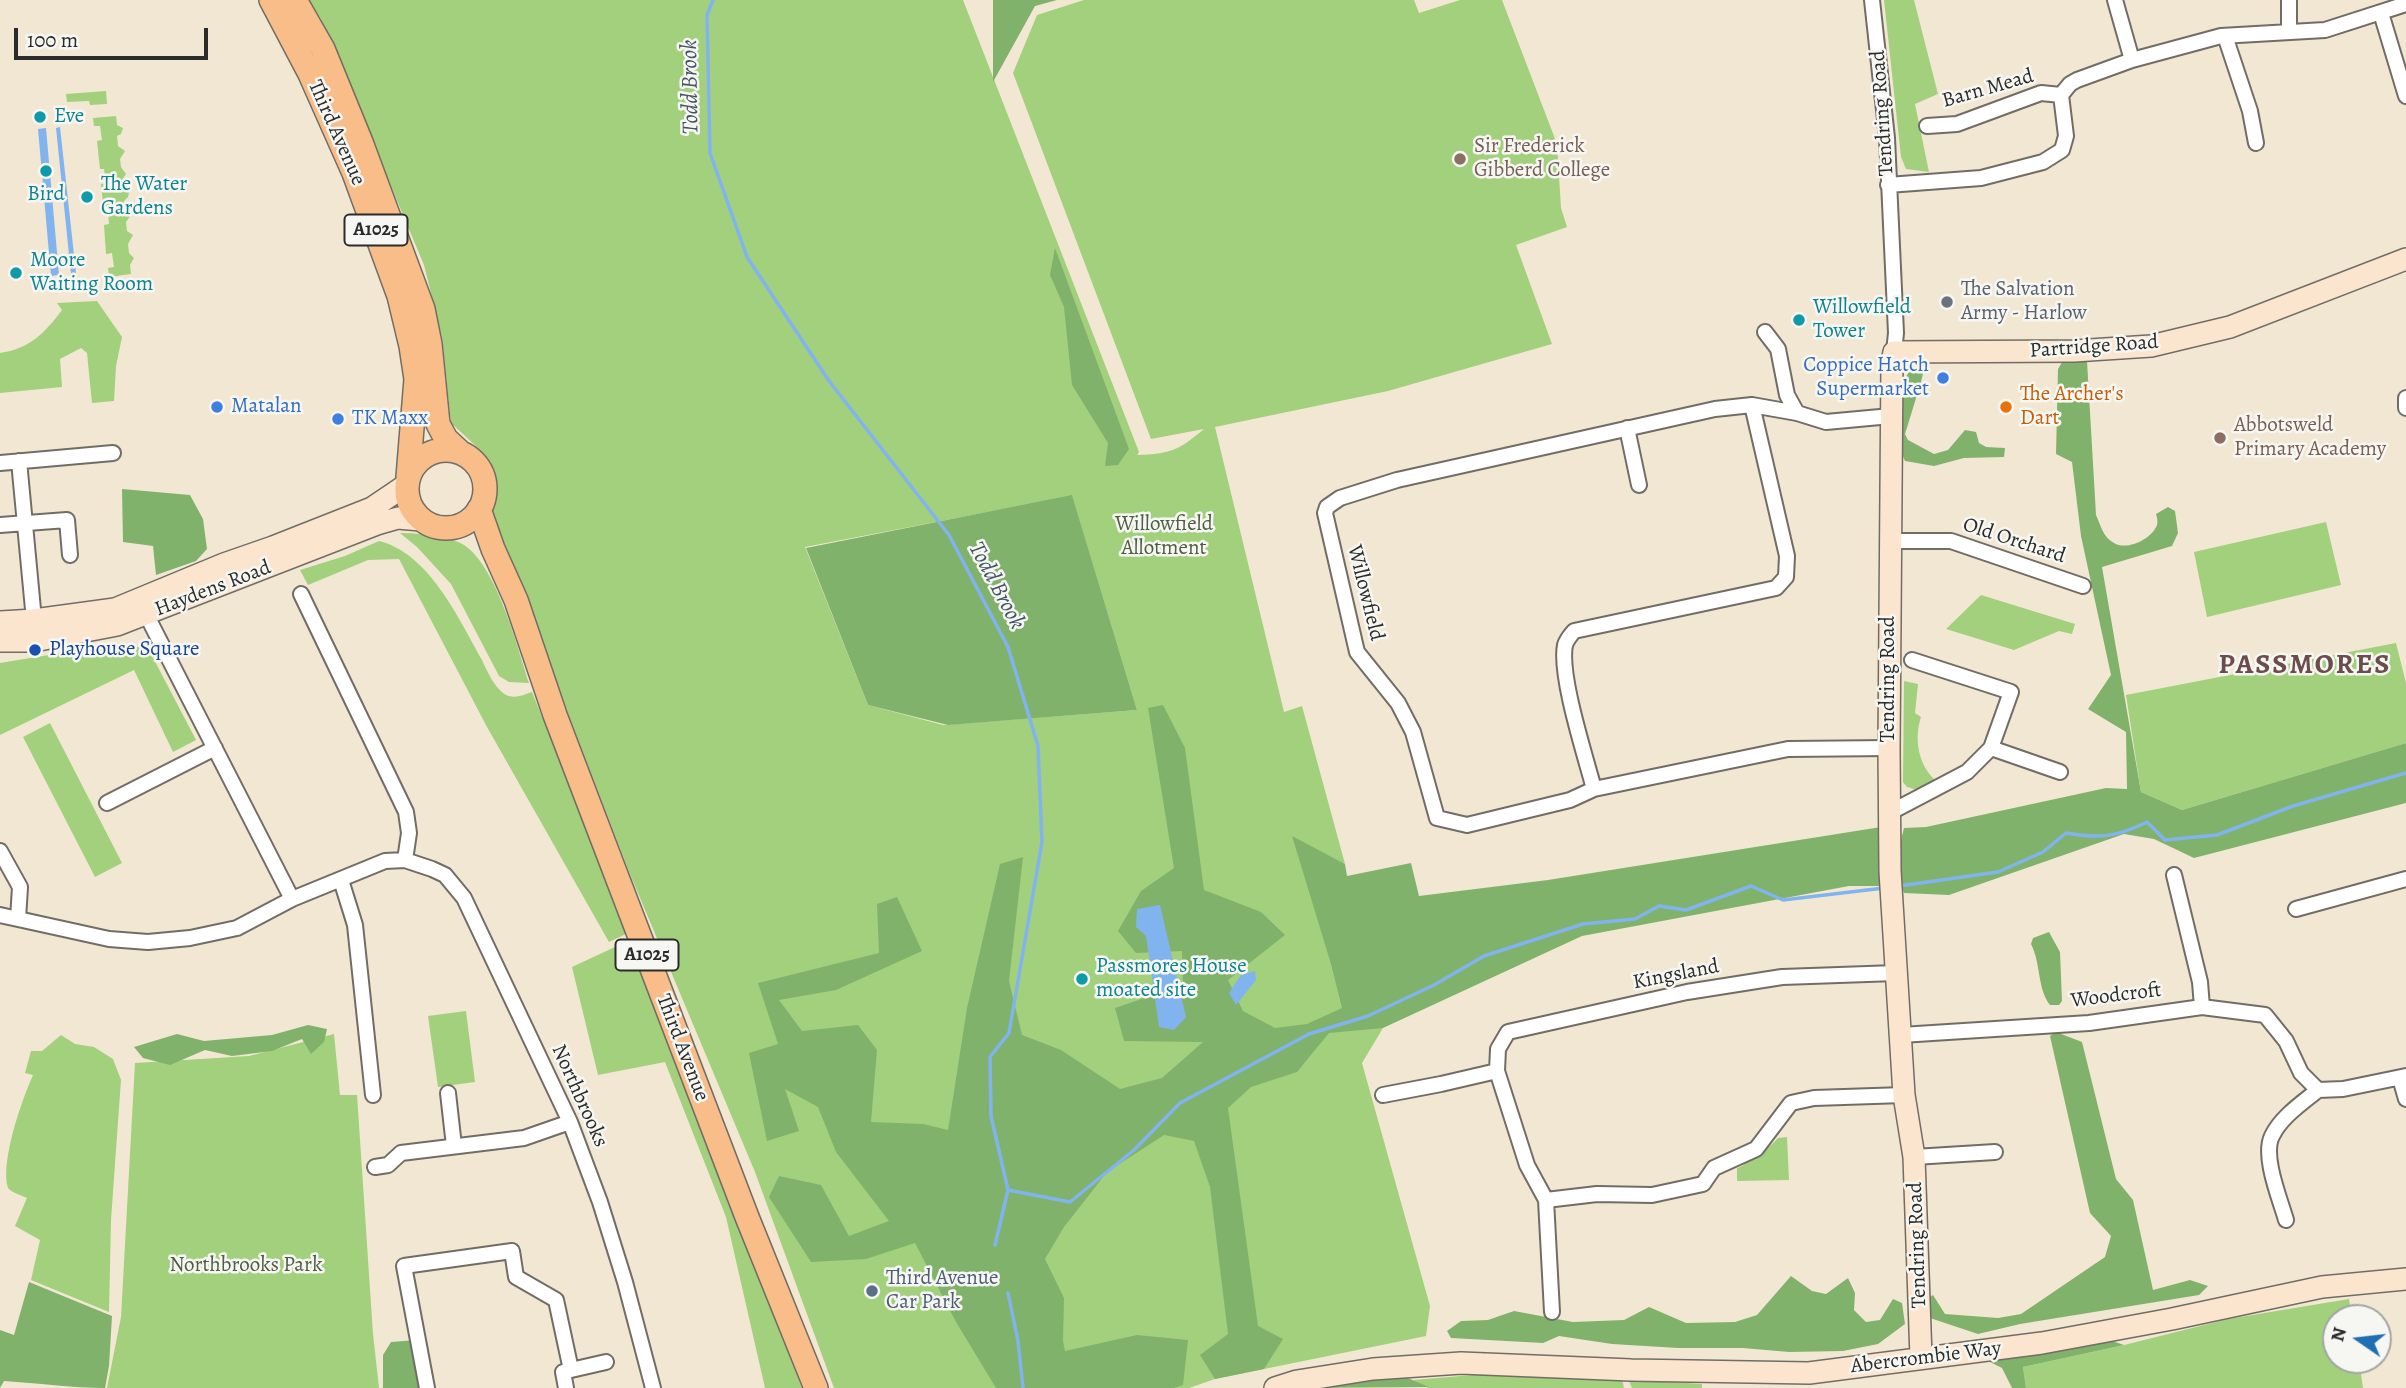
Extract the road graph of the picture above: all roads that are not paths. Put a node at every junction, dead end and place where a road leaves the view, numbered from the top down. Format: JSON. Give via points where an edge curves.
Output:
{"nodes":[{"id":1,"x":271,"y":0,"type":"edge"},
{"id":2,"x":295,"y":0,"type":"edge"},
{"id":3,"x":1872,"y":0,"type":"edge"},
{"id":4,"x":2115,"y":0,"type":"edge"},
{"id":5,"x":2289,"y":0,"type":"edge"},
{"id":6,"x":2406,"y":4,"type":"edge"},
{"id":7,"x":2381,"y":13,"type":"junction"},
{"id":8,"x":2289,"y":30,"type":"junction"},
{"id":9,"x":2225,"y":36,"type":"junction"},
{"id":10,"x":2132,"y":60,"type":"junction"},
{"id":11,"x":2061,"y":95,"type":"junction"},
{"id":12,"x":2406,"y":96,"type":"edge"},
{"id":13,"x":1927,"y":126,"type":"dead end"},
{"id":14,"x":2256,"y":143,"type":"dead end"},
{"id":15,"x":1888,"y":185,"type":"junction"},
{"id":16,"x":2406,"y":259,"type":"edge"},
{"id":17,"x":1765,"y":332,"type":"dead end"},
{"id":18,"x":1894,"y":352,"type":"junction"},
{"id":19,"x":2406,"y":398,"type":"edge"},
{"id":20,"x":1752,"y":405,"type":"junction"},
{"id":21,"x":2406,"y":408,"type":"edge"},
{"id":22,"x":1797,"y":413,"type":"junction"},
{"id":23,"x":1891,"y":416,"type":"junction"},
{"id":24,"x":1627,"y":428,"type":"junction"},
{"id":25,"x":460,"y":452,"type":"junction"},
{"id":26,"x":113,"y":453,"type":"dead end"},
{"id":27,"x":19,"y":461,"type":"junction"},
{"id":28,"x":0,"y":463,"type":"edge"},
{"id":29,"x":407,"y":481,"type":"junction"},
{"id":30,"x":1639,"y":485,"type":"dead end"},
{"id":31,"x":480,"y":509,"type":"junction"},
{"id":32,"x":421,"y":520,"type":"junction"},
{"id":33,"x":25,"y":523,"type":"junction"},
{"id":34,"x":0,"y":525,"type":"edge"},
{"id":35,"x":457,"y":527,"type":"junction"},
{"id":36,"x":1890,"y":541,"type":"junction"},
{"id":37,"x":494,"y":549,"type":"junction"},
{"id":38,"x":70,"y":555,"type":"dead end"},
{"id":39,"x":2082,"y":586,"type":"dead end"},
{"id":40,"x":301,"y":594,"type":"dead end"},
{"id":41,"x":143,"y":607,"type":"junction"},
{"id":42,"x":34,"y":620,"type":"junction"},
{"id":43,"x":0,"y":622,"type":"edge"},
{"id":44,"x":0,"y":641,"type":"edge"},
{"id":45,"x":1912,"y":660,"type":"dead end"},
{"id":46,"x":215,"y":748,"type":"junction"},
{"id":47,"x":1889,"y":748,"type":"junction"},
{"id":48,"x":1991,"y":748,"type":"junction"},
{"id":49,"x":2060,"y":772,"type":"dead end"},
{"id":50,"x":1594,"y":789,"type":"junction"},
{"id":51,"x":107,"y":803,"type":"dead end"},
{"id":52,"x":1889,"y":813,"type":"junction"},
{"id":53,"x":0,"y":850,"type":"edge"},
{"id":54,"x":405,"y":860,"type":"junction"},
{"id":55,"x":2174,"y":875,"type":"dead end"},
{"id":56,"x":2406,"y":879,"type":"edge"},
{"id":57,"x":341,"y":880,"type":"junction"},
{"id":58,"x":292,"y":899,"type":"junction"},
{"id":59,"x":2296,"y":909,"type":"dead end"},
{"id":60,"x":0,"y":915,"type":"edge"},
{"id":61,"x":18,"y":919,"type":"junction"},
{"id":62,"x":1896,"y":973,"type":"junction"},
{"id":63,"x":2202,"y":1007,"type":"junction"},
{"id":64,"x":1901,"y":1035,"type":"junction"},
{"id":65,"x":1497,"y":1071,"type":"junction"},
{"id":66,"x":2403,"y":1077,"type":"edge"},
{"id":67,"x":2318,"y":1090,"type":"junction"},
{"id":68,"x":448,"y":1093,"type":"dead end"},
{"id":69,"x":373,"y":1095,"type":"dead end"},
{"id":70,"x":1384,"y":1095,"type":"dead end"},
{"id":71,"x":1904,"y":1095,"type":"junction"},
{"id":72,"x":2406,"y":1099,"type":"edge"},
{"id":73,"x":570,"y":1122,"type":"junction"},
{"id":74,"x":454,"y":1146,"type":"junction"},
{"id":75,"x":1995,"y":1152,"type":"dead end"},
{"id":76,"x":1914,"y":1157,"type":"junction"},
{"id":77,"x":375,"y":1167,"type":"dead end"},
{"id":78,"x":1546,"y":1200,"type":"junction"},
{"id":79,"x":2286,"y":1220,"type":"dead end"},
{"id":80,"x":2406,"y":1279,"type":"edge"},
{"id":81,"x":1552,"y":1312,"type":"dead end"},
{"id":82,"x":1922,"y":1358,"type":"junction"},
{"id":83,"x":606,"y":1362,"type":"dead end"},
{"id":84,"x":571,"y":1370,"type":"junction"},
{"id":85,"x":1809,"y":1380,"type":"edge"},
{"id":86,"x":427,"y":1388,"type":"edge"},
{"id":87,"x":566,"y":1388,"type":"edge"},
{"id":88,"x":653,"y":1388,"type":"edge"},
{"id":89,"x":816,"y":1388,"type":"edge"},
{"id":90,"x":1275,"y":1388,"type":"edge"}],
"edges":[{"from":1,"to":29,"type":"main road","name":"Third Avenue","number":"A1025","via":[[354,173],[399,296],[416,379]]},
{"from":2,"to":25,"type":"main road","name":"Third Avenue","number":"A1025","via":[[323,49],[423,309],[438,424]]},
{"from":3,"to":15,"type":"street","name":"Tendring Road"},
{"from":4,"to":10,"type":"street"},
{"from":5,"to":8,"type":"street"},
{"from":6,"to":7,"type":"street","name":"Barn Mead"},
{"from":7,"to":8,"type":"street","name":"Barn Mead","via":[[2325,30]]},
{"from":7,"to":12,"type":"street"},
{"from":8,"to":9,"type":"street","name":"Barn Mead"},
{"from":9,"to":10,"type":"street","name":"Barn Mead"},
{"from":9,"to":14,"type":"street"},
{"from":10,"to":11,"type":"street","name":"Barn Mead","via":[[2077,80]]},
{"from":11,"to":13,"type":"street","name":"Barn Mead","via":[[2041,93],[1957,124]]},
{"from":11,"to":15,"type":"street","name":"Barn Mead","via":[[2066,136],[2062,150],[2043,162],[1969,180]]},
{"from":15,"to":18,"type":"street","name":"Tendring Road"},
{"from":16,"to":18,"type":"street","name":"Partridge Road","via":[[2230,327],[2151,346]]},
{"from":17,"to":22,"type":"street","via":[[1778,349],[1787,395]]},
{"from":18,"to":23,"type":"street","name":"Tendring Road"},
{"from":19,"to":21,"type":"street"},
{"from":20,"to":22,"type":"street","name":"Willowfield"},
{"from":20,"to":24,"type":"street","name":"Willowfield"},
{"from":20,"to":50,"type":"street","via":[[1787,556],[1786,577],[1776,588],[1574,631],[1566,640],[1564,671]]},
{"from":22,"to":23,"type":"street","name":"Willowfield","via":[[1826,422]]},
{"from":23,"to":36,"type":"street","name":"Tendring Road"},
{"from":24,"to":30,"type":"street"},
{"from":24,"to":50,"type":"street","name":"Willowfield","via":[[1397,480],[1340,498],[1325,513],[1357,652],[1398,703],[1413,732],[1437,818],[1467,825],[1570,800]]},
{"from":25,"to":29,"type":"main road","via":[[434,451],[423,457]]},
{"from":25,"to":31,"type":"main road","number":"A1025","via":[[483,476]]},
{"from":26,"to":27,"type":"street"},
{"from":27,"to":28,"type":"street"},
{"from":27,"to":33,"type":"street"},
{"from":29,"to":32,"type":"main road","number":"A1025","via":[[408,502]]},
{"from":29,"to":41,"type":"street","name":"Haydens Road","via":[[372,508],[224,564]]},
{"from":31,"to":35,"type":"main road"},
{"from":31,"to":37,"type":"main road","name":"Third Avenue","number":"A1025"},
{"from":32,"to":35,"type":"main road","via":[[445,529]]},
{"from":32,"to":41,"type":"street","name":"Haydens Road","via":[[397,518],[377,524]]},
{"from":33,"to":34,"type":"street"},
{"from":33,"to":38,"type":"street","via":[[67,520]]},
{"from":33,"to":42,"type":"street"},
{"from":35,"to":37,"type":"main road"},
{"from":36,"to":39,"type":"street","name":"Old Orchard","via":[[1951,541]]},
{"from":36,"to":47,"type":"street","name":"Tendring Road"},
{"from":37,"to":89,"type":"main road","name":"Third Avenue","number":"A1025"},
{"from":40,"to":54,"type":"street","via":[[406,812]]},
{"from":41,"to":42,"type":"street","name":"Haydens Road"},
{"from":41,"to":44,"type":"street","name":"Haydens Road","via":[[117,625],[34,641]]},
{"from":41,"to":46,"type":"street"},
{"from":42,"to":43,"type":"street","name":"Haydens Road"},
{"from":45,"to":48,"type":"street","via":[[2011,692]]},
{"from":46,"to":51,"type":"street"},
{"from":46,"to":58,"type":"street"},
{"from":47,"to":50,"type":"street","name":"Willowfield","via":[[1787,749]]},
{"from":47,"to":52,"type":"street","name":"Tendring Road"},
{"from":48,"to":49,"type":"street"},
{"from":48,"to":52,"type":"street","via":[[1967,772]]},
{"from":52,"to":62,"type":"street","name":"Tendring Road"},
{"from":53,"to":61,"type":"street","via":[[20,887]]},
{"from":54,"to":57,"type":"street","via":[[385,861]]},
{"from":54,"to":73,"type":"street","name":"Northbrooks","via":[[444,875],[464,898]]},
{"from":55,"to":63,"type":"street"},
{"from":56,"to":59,"type":"street"},
{"from":57,"to":58,"type":"street"},
{"from":57,"to":69,"type":"street","via":[[355,925]]},
{"from":58,"to":61,"type":"street","via":[[237,928],[148,942],[109,939]]},
{"from":60,"to":61,"type":"street"},
{"from":62,"to":64,"type":"street","name":"Tendring Road"},
{"from":62,"to":65,"type":"street","name":"Kingsland","via":[[1782,977],[1687,992],[1508,1032],[1498,1049]]},
{"from":63,"to":64,"type":"street","name":"Woodcroft","via":[[2089,1023]]},
{"from":63,"to":67,"type":"street","name":"Woodcroft","via":[[2265,1015],[2286,1041],[2301,1073]]},
{"from":64,"to":71,"type":"street","name":"Tendring Road"},
{"from":65,"to":70,"type":"street"},
{"from":65,"to":78,"type":"street","via":[[1527,1165]]},
{"from":66,"to":67,"type":"street"},
{"from":66,"to":72,"type":"street"},
{"from":67,"to":79,"type":"street","via":[[2282,1121],[2270,1138],[2269,1160]]},
{"from":68,"to":74,"type":"street"},
{"from":71,"to":76,"type":"street","name":"Tendring Road"},
{"from":71,"to":78,"type":"street","via":[[1791,1103],[1756,1149],[1714,1168],[1703,1184],[1653,1195],[1597,1194]]},
{"from":73,"to":74,"type":"street","via":[[524,1138]]},
{"from":73,"to":88,"type":"street","name":"Northbrooks","via":[[625,1282]]},
{"from":74,"to":77,"type":"street","via":[[401,1153],[388,1165]]},
{"from":75,"to":76,"type":"street"},
{"from":76,"to":82,"type":"street","name":"Tendring Road"},
{"from":78,"to":81,"type":"street"},
{"from":80,"to":82,"type":"street","name":"Abercrombie Way","via":[[2322,1287],[2042,1343]]},
{"from":82,"to":85,"type":"street","name":"Abercrombie Way"},
{"from":83,"to":84,"type":"street"},
{"from":84,"to":86,"type":"street","via":[[556,1300],[516,1278],[512,1251],[404,1266]]},
{"from":84,"to":87,"type":"street","via":[[563,1372]]},
{"from":85,"to":90,"type":"street","name":"Abercrombie Way","via":[[1461,1363],[1373,1369]]}]}
